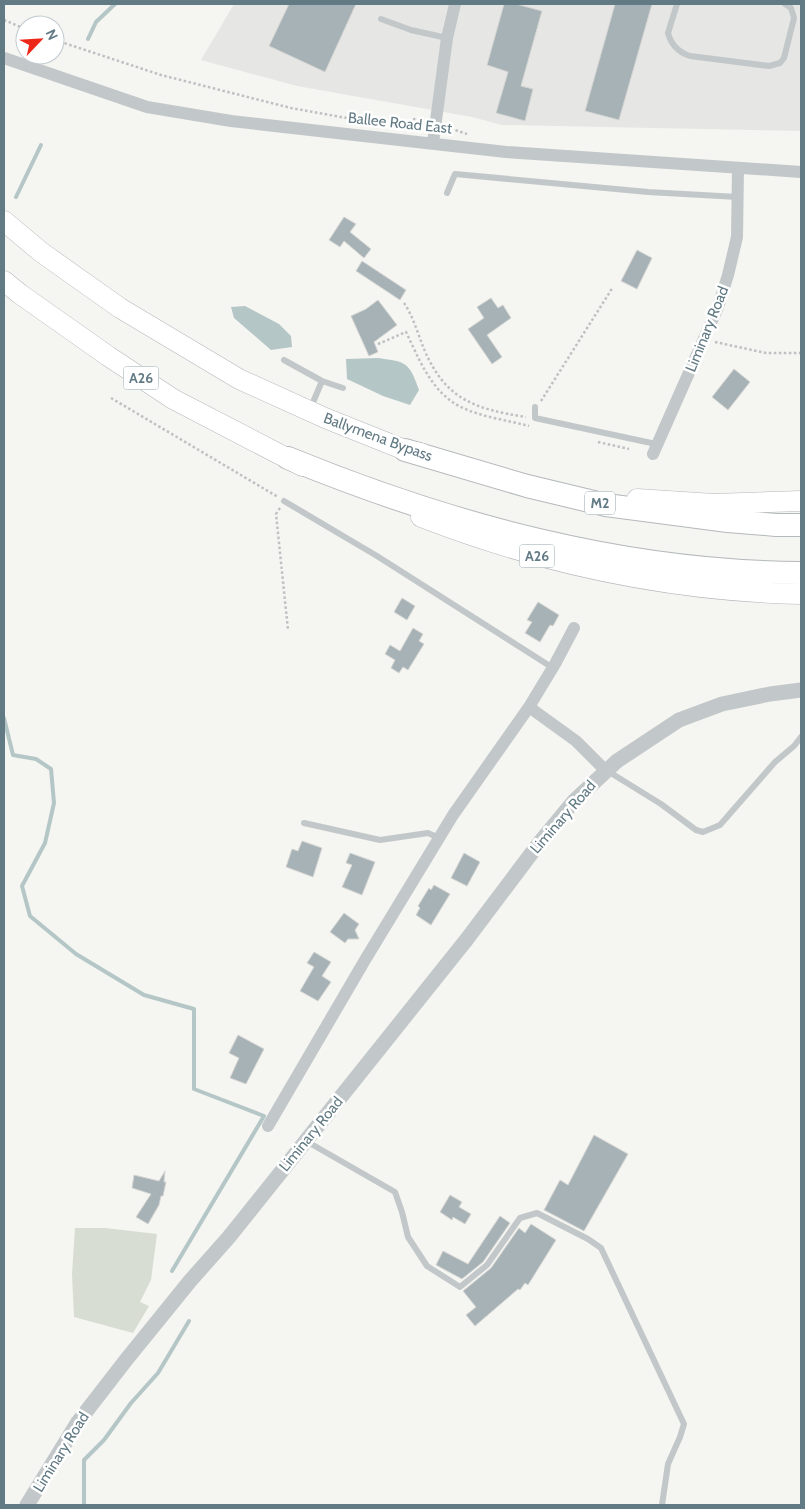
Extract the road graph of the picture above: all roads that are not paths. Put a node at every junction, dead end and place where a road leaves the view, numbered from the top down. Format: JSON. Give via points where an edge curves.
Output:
{"nodes":[{"id":1,"x":455,"y":4,"type":"edge"},
{"id":2,"x":677,"y":4,"type":"edge"},
{"id":3,"x":785,"y":4,"type":"edge"},
{"id":4,"x":381,"y":19,"type":"dead end"},
{"id":5,"x":447,"y":38,"type":"junction"},
{"id":6,"x":4,"y":58,"type":"edge"},
{"id":7,"x":433,"y":143,"type":"junction"},
{"id":8,"x":738,"y":168,"type":"junction"},
{"id":9,"x":801,"y":172,"type":"edge"},
{"id":10,"x":447,"y":193,"type":"dead end"},
{"id":11,"x":738,"y":197,"type":"junction"},
{"id":12,"x":4,"y":221,"type":"edge"},
{"id":13,"x":4,"y":281,"type":"edge"},
{"id":14,"x":284,"y":360,"type":"dead end"},
{"id":15,"x":322,"y":380,"type":"junction"},
{"id":16,"x":343,"y":388,"type":"dead end"},
{"id":17,"x":535,"y":407,"type":"road end"},
{"id":18,"x":309,"y":411,"type":"junction"},
{"id":19,"x":655,"y":449,"type":"joint"},
{"id":20,"x":405,"y":450,"type":"junction"},
{"id":21,"x":288,"y":458,"type":"junction"},
{"id":22,"x":284,"y":501,"type":"road end"},
{"id":23,"x":801,"y":501,"type":"edge"},
{"id":24,"x":801,"y":525,"type":"edge"},
{"id":25,"x":801,"y":573,"type":"edge"},
{"id":26,"x":801,"y":594,"type":"edge"},
{"id":27,"x":574,"y":628,"type":"dead end"},
{"id":28,"x":552,"y":668,"type":"junction"},
{"id":29,"x":801,"y":690,"type":"edge"},
{"id":30,"x":528,"y":707,"type":"junction"},
{"id":31,"x":801,"y":737,"type":"edge"},
{"id":32,"x":605,"y":770,"type":"junction"},
{"id":33,"x":304,"y":823,"type":"dead end"},
{"id":34,"x":439,"y":838,"type":"junction"},
{"id":35,"x":268,"y":1126,"type":"dead end"},
{"id":36,"x":306,"y":1141,"type":"junction"},
{"id":37,"x":27,"y":1505,"type":"edge"},
{"id":38,"x":662,"y":1505,"type":"edge"}],
"edges":[{"from":1,"to":5,"type":"street"},
{"from":2,"to":3,"type":"lane","via":[[668,33],[681,53],[769,66],[784,58],[794,18],[791,8]]},
{"from":4,"to":5,"type":"lane"},
{"from":5,"to":7,"type":"street"},
{"from":6,"to":7,"type":"street","name":"Ballee Road East","via":[[147,107],[231,121]]},
{"from":7,"to":8,"type":"street","name":"Ballee Road East","via":[[506,152]]},
{"from":8,"to":9,"type":"street","name":"Ballee Road East"},
{"from":8,"to":11,"type":"street","name":"Liminary Road"},
{"from":10,"to":11,"type":"lane","via":[[456,174]]},
{"from":11,"to":19,"type":"street","name":"Liminary Road","via":[[737,237],[718,307]]},
{"from":12,"to":18,"type":"highway","name":"Ballymena Bypass","via":[[41,252],[120,308],[238,379]]},
{"from":13,"to":21,"type":"highway","number":"A26","via":[[173,399]]},
{"from":14,"to":15,"type":"lane"},
{"from":15,"to":16,"type":"lane"},
{"from":15,"to":18,"type":"lane"},
{"from":17,"to":19,"type":"lane","via":[[535,418]]},
{"from":18,"to":20,"type":"highway","name":"Ballymena Bypass"},
{"from":20,"to":23,"type":"highway","via":[[607,498],[714,504]]},
{"from":20,"to":24,"type":"highway","name":"Ballymena Bypass","number":"M2","via":[[527,486],[606,504],[728,520]]},
{"from":21,"to":25,"type":"highway","via":[[433,512],[596,554],[674,565]]},
{"from":21,"to":26,"type":"highway","number":"A26","via":[[324,479],[427,519],[557,561],[685,587]]},
{"from":22,"to":28,"type":"lane","via":[[377,556]]},
{"from":27,"to":28,"type":"street"},
{"from":28,"to":30,"type":"street"},
{"from":29,"to":32,"type":"street","name":"Liminary Road","via":[[722,704],[679,720]]},
{"from":30,"to":32,"type":"street","name":"Liminary Road","via":[[576,741]]},
{"from":30,"to":34,"type":"street"},
{"from":31,"to":32,"type":"lane","via":[[720,825],[703,832]]},
{"from":32,"to":36,"type":"street","name":"Liminary Road","via":[[540,842],[468,939]]},
{"from":33,"to":34,"type":"lane","via":[[380,840],[428,833]]},
{"from":34,"to":35,"type":"street"},
{"from":36,"to":37,"type":"street","name":"Liminary Road","via":[[78,1422]]},
{"from":36,"to":38,"type":"lane","via":[[394,1192],[408,1237],[427,1266],[460,1287],[487,1265],[520,1218],[537,1213],[600,1248],[684,1424],[668,1464]]}]}
